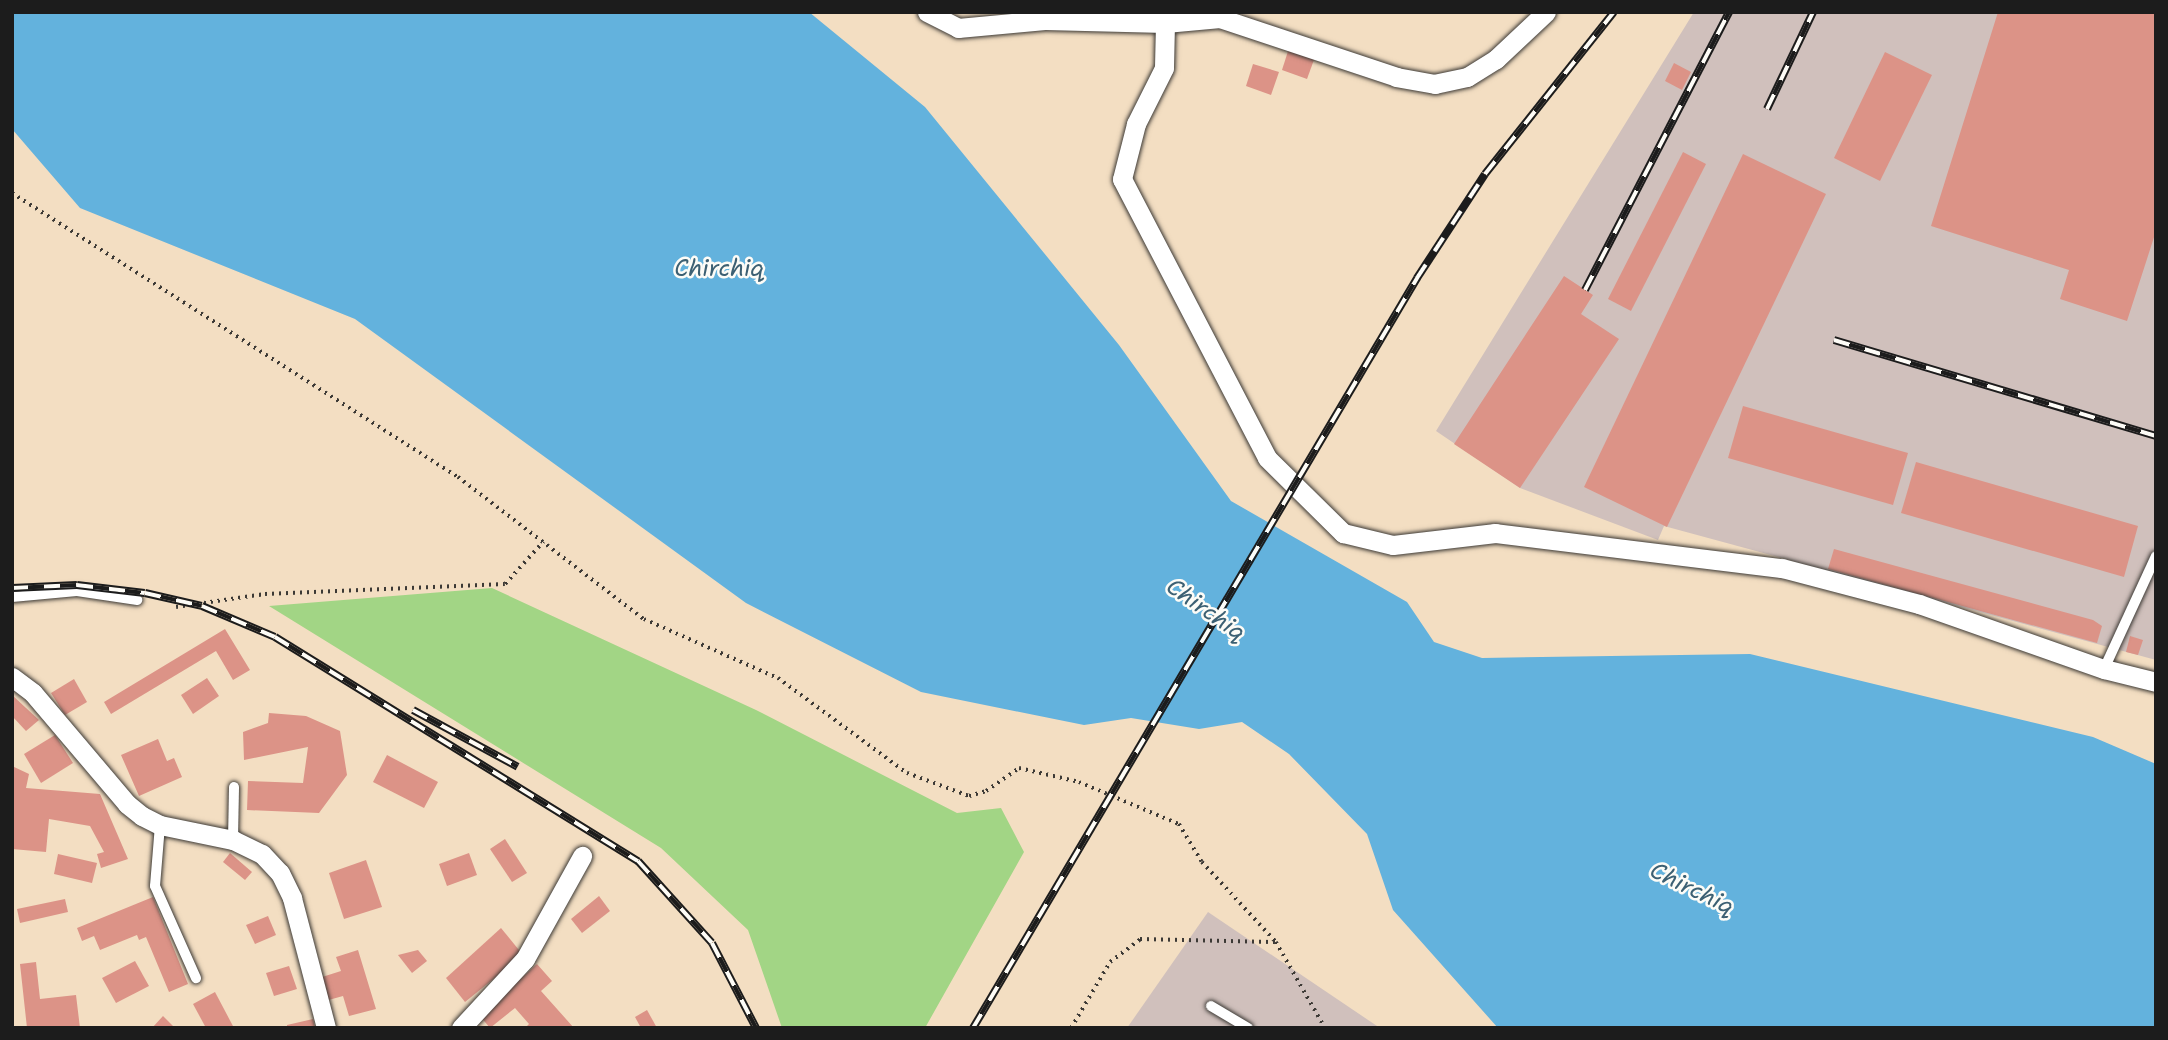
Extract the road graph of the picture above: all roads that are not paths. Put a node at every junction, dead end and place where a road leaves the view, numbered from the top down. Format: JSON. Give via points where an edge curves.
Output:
{"nodes":[{"id":1,"x":928,"y":12,"type":"edge"},
{"id":2,"x":1546,"y":12,"type":"edge"},
{"id":3,"x":1221,"y":15,"type":"edge"},
{"id":4,"x":1042,"y":16,"type":"edge"},
{"id":5,"x":1163,"y":18,"type":"edge"},
{"id":6,"x":2156,"y":556,"type":"edge"},
{"id":7,"x":12,"y":597,"type":"edge"},
{"id":8,"x":137,"y":600,"type":"dead end"},
{"id":9,"x":2105,"y":669,"type":"junction"},
{"id":10,"x":12,"y":677,"type":"edge"},
{"id":11,"x":2156,"y":682,"type":"edge"},
{"id":12,"x":234,"y":787,"type":"dead end"},
{"id":13,"x":160,"y":825,"type":"junction"},
{"id":14,"x":233,"y":840,"type":"junction"},
{"id":15,"x":582,"y":856,"type":"dead end"},
{"id":16,"x":196,"y":978,"type":"dead end"},
{"id":17,"x":1211,"y":1006,"type":"dead end"},
{"id":18,"x":468,"y":1025,"type":"edge"},
{"id":19,"x":326,"y":1028,"type":"edge"},
{"id":20,"x":1248,"y":1028,"type":"edge"}],
"edges":[{"from":1,"to":4,"type":"street","via":[[958,28]]},
{"from":2,"to":3,"type":"street","via":[[1496,59],[1467,77],[1435,85],[1397,77]]},
{"from":3,"to":5,"type":"street"},
{"from":4,"to":5,"type":"street"},
{"from":5,"to":9,"type":"street","via":[[1164,68],[1136,124],[1122,179],[1267,458],[1343,533],[1392,545],[1495,533],[1782,568],[1919,604]]},
{"from":6,"to":9,"type":"lane"},
{"from":7,"to":8,"type":"lane","via":[[77,591]]},
{"from":9,"to":11,"type":"street"},
{"from":10,"to":13,"type":"street","via":[[33,693],[127,804]]},
{"from":12,"to":14,"type":"lane"},
{"from":13,"to":14,"type":"street"},
{"from":13,"to":16,"type":"lane","via":[[155,886]]},
{"from":14,"to":19,"type":"street","via":[[262,854],[280,873],[292,898]]},
{"from":15,"to":18,"type":"street","via":[[533,948]]},
{"from":17,"to":20,"type":"lane"}]}
